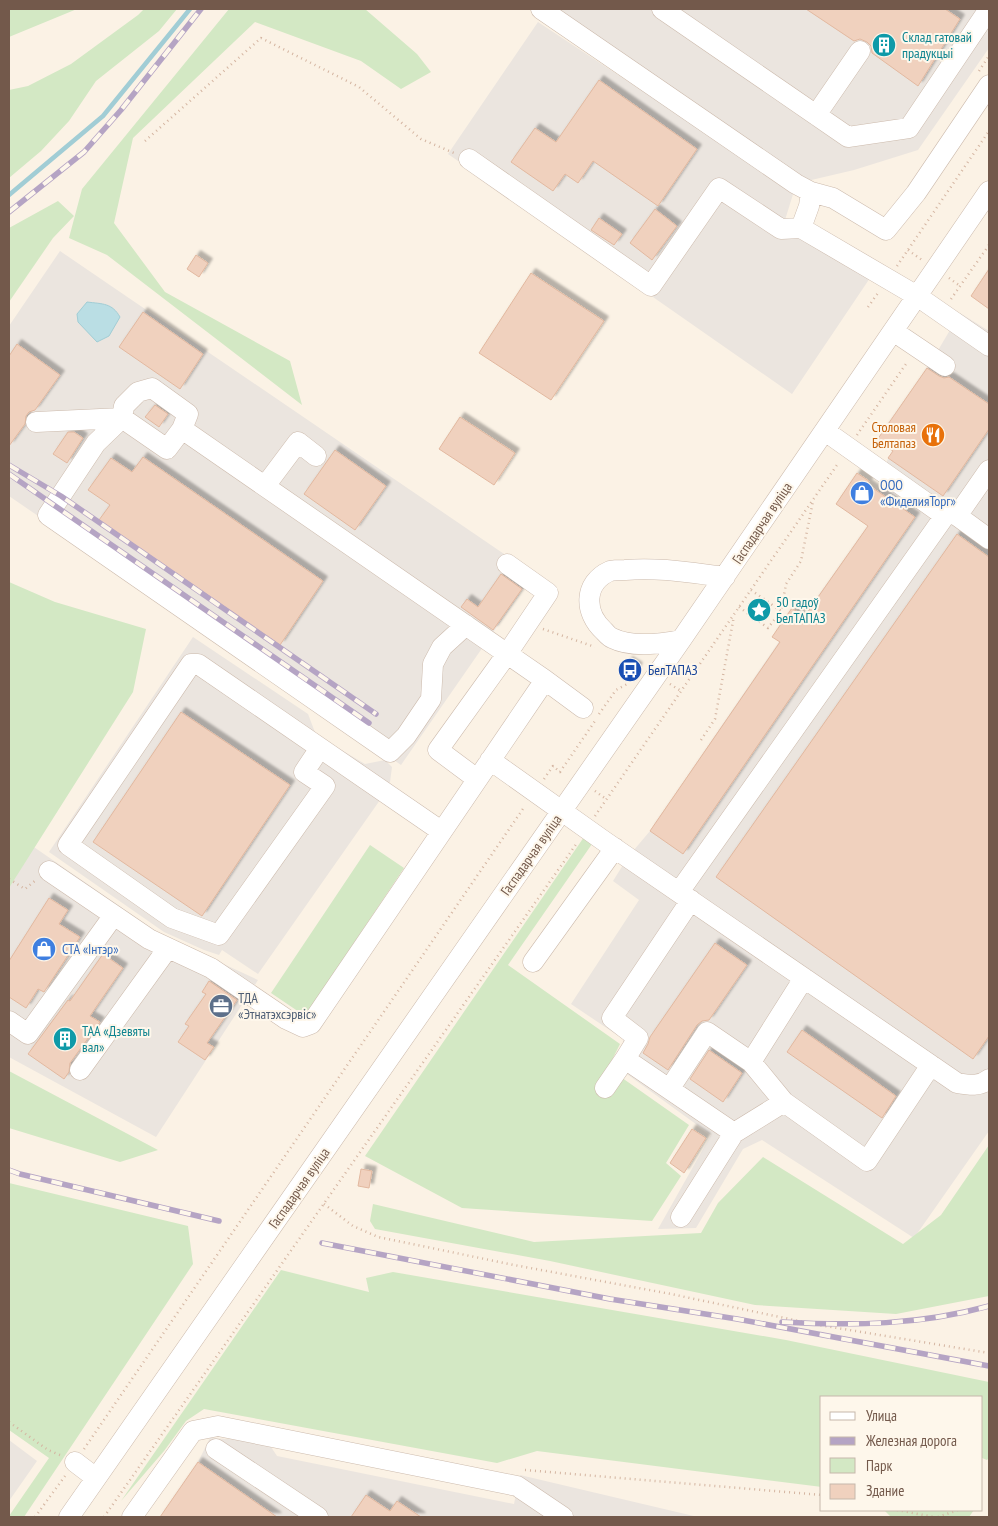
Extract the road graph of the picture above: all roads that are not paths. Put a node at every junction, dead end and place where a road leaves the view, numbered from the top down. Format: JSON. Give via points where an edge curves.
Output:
{"nodes":[{"id":1,"x":541,"y":9,"type":"edge"},
{"id":2,"x":989,"y":9,"type":"edge"},
{"id":3,"x":668,"y":10,"type":"edge"},
{"id":4,"x":860,"y":51,"type":"dead end"},
{"id":5,"x":989,"y":85,"type":"edge"},
{"id":6,"x":816,"y":115,"type":"junction"},
{"id":7,"x":469,"y":159,"type":"road end"},
{"id":8,"x":989,"y":191,"type":"edge"},
{"id":9,"x":811,"y":192,"type":"junction"},
{"id":10,"x":801,"y":228,"type":"junction"},
{"id":11,"x":917,"y":296,"type":"junction"},
{"id":12,"x":893,"y":331,"type":"junction"},
{"id":13,"x":989,"y":346,"type":"edge"},
{"id":14,"x":945,"y":366,"type":"dead end"},
{"id":15,"x":122,"y":418,"type":"junction"},
{"id":16,"x":36,"y":422,"type":"dead end"},
{"id":17,"x":182,"y":429,"type":"junction"},
{"id":18,"x":825,"y":431,"type":"junction"},
{"id":19,"x":316,"y":456,"type":"dead end"},
{"id":20,"x":989,"y":470,"type":"edge"},
{"id":21,"x":265,"y":486,"type":"junction"},
{"id":22,"x":951,"y":516,"type":"junction"},
{"id":23,"x":989,"y":540,"type":"edge"},
{"id":24,"x":507,"y":564,"type":"dead end"},
{"id":25,"x":725,"y":577,"type":"junction"},
{"id":26,"x":466,"y":625,"type":"junction"},
{"id":27,"x":681,"y":640,"type":"junction"},
{"id":28,"x":507,"y":654,"type":"junction"},
{"id":29,"x":545,"y":680,"type":"junction"},
{"id":30,"x":583,"y":708,"type":"dead end"},
{"id":31,"x":320,"y":748,"type":"junction"},
{"id":32,"x":490,"y":760,"type":"junction"},
{"id":33,"x":477,"y":779,"type":"junction"},
{"id":34,"x":562,"y":811,"type":"junction"},
{"id":35,"x":441,"y":831,"type":"junction"},
{"id":36,"x":615,"y":848,"type":"junction"},
{"id":37,"x":49,"y":870,"type":"road end"},
{"id":38,"x":685,"y":896,"type":"junction"},
{"id":39,"x":114,"y":915,"type":"junction"},
{"id":40,"x":168,"y":948,"type":"junction"},
{"id":41,"x":533,"y":962,"type":"dead end"},
{"id":42,"x":804,"y":978,"type":"junction"},
{"id":43,"x":9,"y":1021,"type":"edge"},
{"id":44,"x":625,"y":1059,"type":"junction"},
{"id":45,"x":751,"y":1062,"type":"junction"},
{"id":46,"x":932,"y":1065,"type":"junction"},
{"id":47,"x":80,"y":1070,"type":"dead end"},
{"id":48,"x":989,"y":1080,"type":"edge"},
{"id":49,"x":605,"y":1088,"type":"dead end"},
{"id":50,"x":670,"y":1088,"type":"junction"},
{"id":51,"x":784,"y":1102,"type":"junction"},
{"id":52,"x":734,"y":1133,"type":"junction"},
{"id":53,"x":681,"y":1217,"type":"dead end"},
{"id":54,"x":216,"y":1449,"type":"dead end"},
{"id":55,"x":76,"y":1462,"type":"road end"},
{"id":56,"x":96,"y":1478,"type":"junction"},
{"id":57,"x":73,"y":1516,"type":"edge"},
{"id":58,"x":132,"y":1517,"type":"edge"},
{"id":59,"x":318,"y":1517,"type":"edge"},
{"id":60,"x":563,"y":1517,"type":"edge"}],
"edges":[{"from":1,"to":9,"type":"street"},
{"from":2,"to":6,"type":"street","via":[[910,128],[848,138]]},
{"from":3,"to":6,"type":"street"},
{"from":4,"to":6,"type":"street"},
{"from":5,"to":9,"type":"street","via":[[916,193],[886,230],[833,198]]},
{"from":7,"to":10,"type":"street","via":[[651,286],[719,188],[781,229]]},
{"from":8,"to":11,"type":"street","name":"Гаспадарчая вуліца"},
{"from":9,"to":10,"type":"street"},
{"from":10,"to":11,"type":"street"},
{"from":11,"to":12,"type":"street","name":"Гаспадарчая вуліца"},
{"from":11,"to":13,"type":"street"},
{"from":12,"to":14,"type":"street"},
{"from":12,"to":18,"type":"street","name":"Гаспадарчая вуліца"},
{"from":15,"to":16,"type":"street"},
{"from":15,"to":17,"type":"street","via":[[167,449]]},
{"from":15,"to":17,"type":"street","via":[[124,406],[138,392],[152,388],[188,414]]},
{"from":15,"to":26,"type":"street","via":[[96,443],[48,515],[390,752],[406,736],[431,699],[433,664],[442,647]]},
{"from":17,"to":21,"type":"street"},
{"from":18,"to":22,"type":"street","via":[[923,502]]},
{"from":18,"to":25,"type":"street","name":"Гаспадарчая вуліца"},
{"from":19,"to":21,"type":"street","via":[[298,442]]},
{"from":20,"to":22,"type":"street"},
{"from":21,"to":26,"type":"street"},
{"from":22,"to":23,"type":"street"},
{"from":22,"to":38,"type":"street"},
{"from":24,"to":28,"type":"street","via":[[548,593]]},
{"from":25,"to":27,"type":"street","name":"Гаспадарчая вуліца"},
{"from":25,"to":27,"type":"street","via":[[630,569],[611,571],[597,579],[589,592],[590,608],[596,624],[612,638],[634,644]]},
{"from":26,"to":28,"type":"street"},
{"from":27,"to":34,"type":"street","name":"Гаспадарчая вуліца"},
{"from":28,"to":29,"type":"street"},
{"from":28,"to":33,"type":"street","via":[[438,750]]},
{"from":29,"to":30,"type":"street"},
{"from":29,"to":32,"type":"street"},
{"from":31,"to":31,"type":"street","via":[[304,772],[325,786],[219,935],[172,918],[68,845],[191,664],[198,664]]},
{"from":31,"to":35,"type":"street"},
{"from":32,"to":33,"type":"street"},
{"from":32,"to":34,"type":"street"},
{"from":33,"to":35,"type":"street"},
{"from":34,"to":36,"type":"street"},
{"from":34,"to":56,"type":"street","name":"Гаспадарчая вуліца"},
{"from":35,"to":40,"type":"street","via":[[310,1024],[303,1027],[211,968]]},
{"from":36,"to":38,"type":"street"},
{"from":36,"to":41,"type":"street"},
{"from":37,"to":39,"type":"street"},
{"from":38,"to":42,"type":"street"},
{"from":38,"to":44,"type":"street","via":[[612,1018],[638,1038]]},
{"from":39,"to":40,"type":"street"},
{"from":39,"to":43,"type":"street","via":[[28,1034]]},
{"from":40,"to":47,"type":"street"},
{"from":42,"to":45,"type":"street"},
{"from":42,"to":46,"type":"street"},
{"from":44,"to":49,"type":"street"},
{"from":44,"to":50,"type":"street"},
{"from":45,"to":50,"type":"street","via":[[707,1032]]},
{"from":45,"to":51,"type":"street"},
{"from":46,"to":48,"type":"street","via":[[957,1083],[984,1084]]},
{"from":46,"to":51,"type":"street","via":[[867,1161]]},
{"from":50,"to":52,"type":"street"},
{"from":51,"to":52,"type":"street"},
{"from":52,"to":53,"type":"street"},
{"from":54,"to":59,"type":"street"},
{"from":55,"to":56,"type":"street"},
{"from":56,"to":57,"type":"street","name":"Гаспадарчая вуліца"},
{"from":58,"to":60,"type":"street","via":[[193,1431],[218,1426],[517,1486]]}]}
